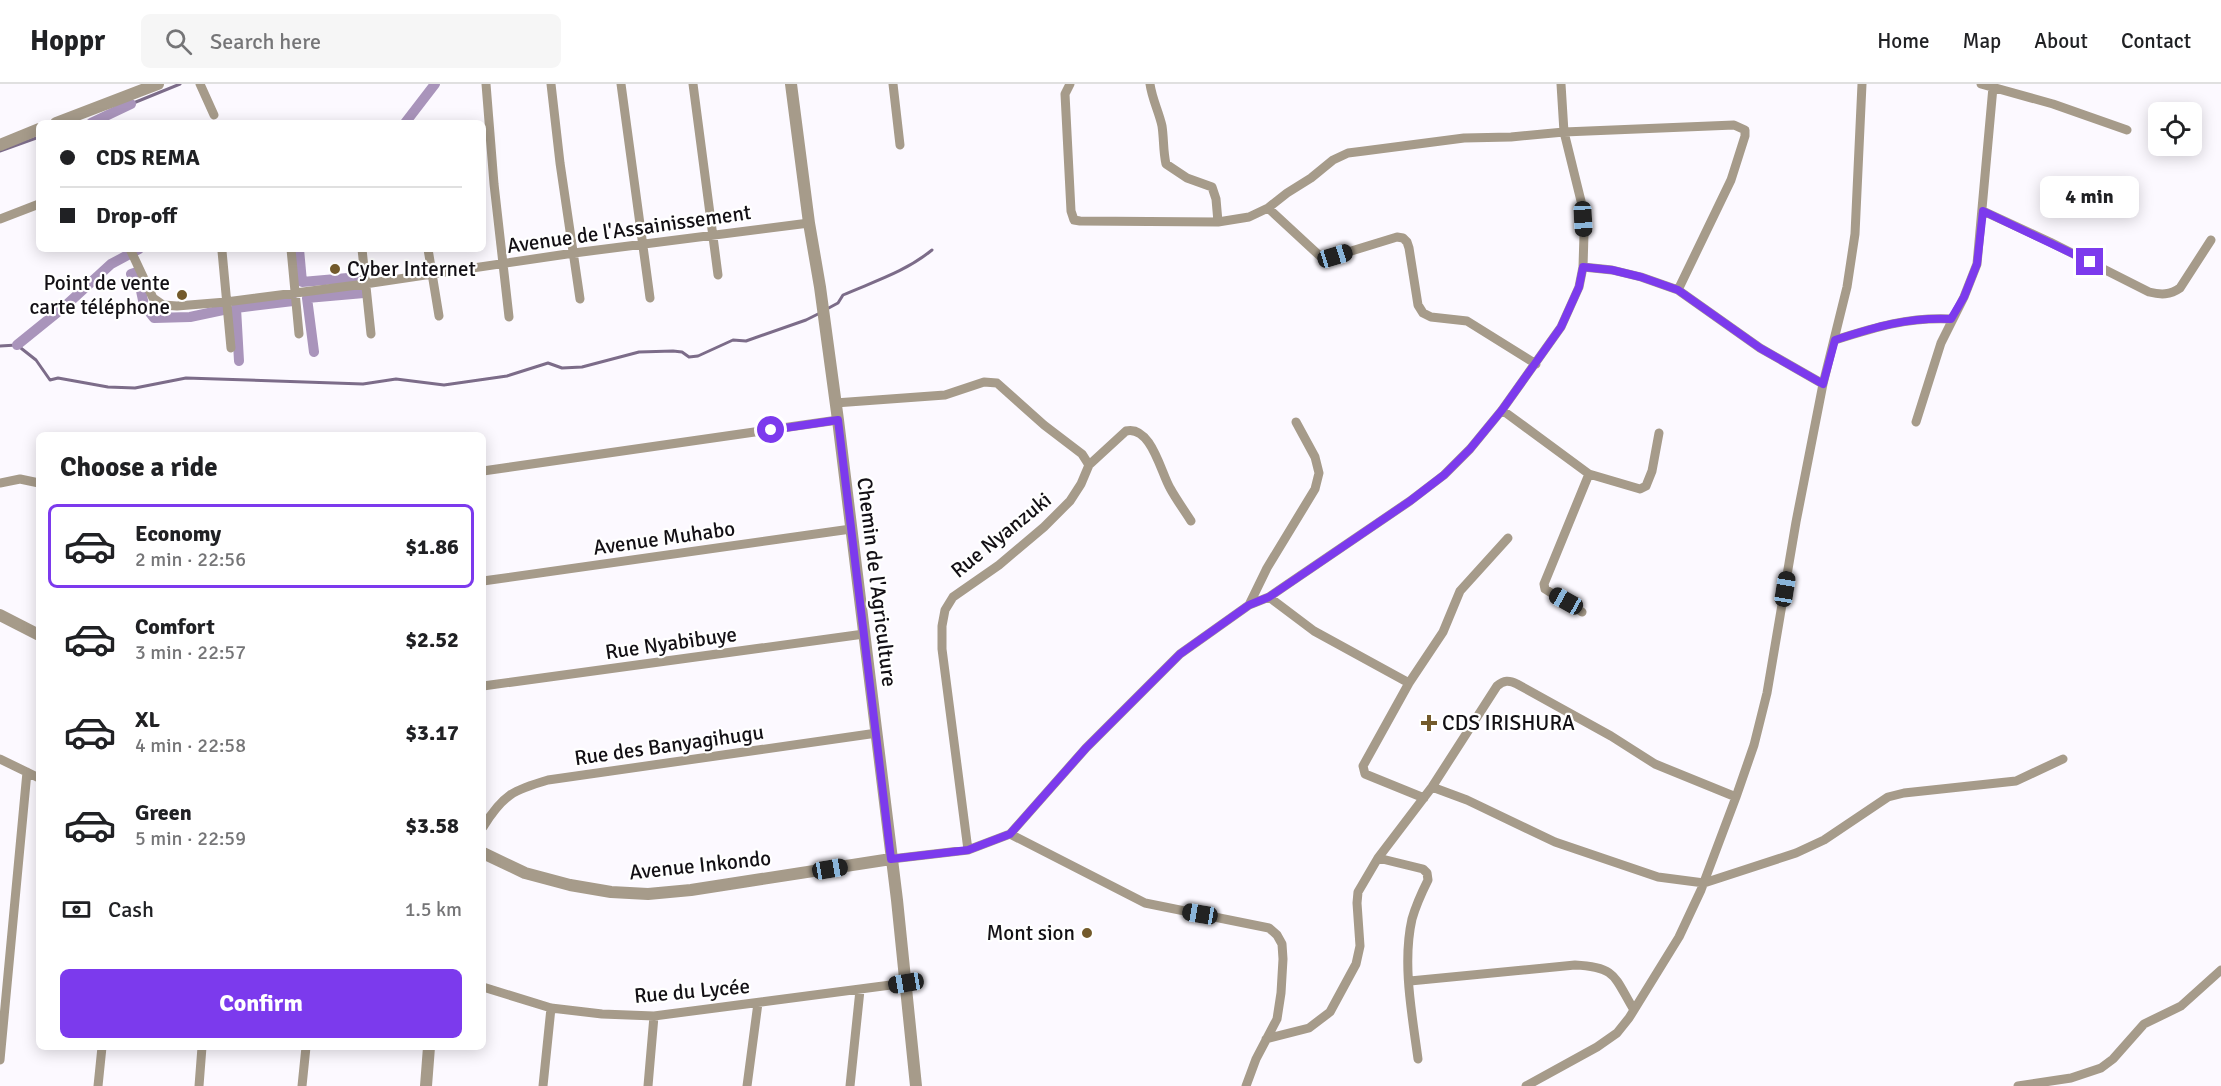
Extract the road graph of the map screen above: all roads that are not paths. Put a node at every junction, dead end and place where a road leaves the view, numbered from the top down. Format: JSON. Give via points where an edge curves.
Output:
{"nodes":[{"id":1,"x":158,"y":84,"type":"edge"},
{"id":2,"x":200,"y":84,"type":"edge"},
{"id":3,"x":486,"y":84,"type":"edge"},
{"id":4,"x":551,"y":84,"type":"edge"},
{"id":5,"x":621,"y":84,"type":"edge"},
{"id":6,"x":693,"y":84,"type":"edge"},
{"id":7,"x":791,"y":84,"type":"edge"},
{"id":8,"x":893,"y":84,"type":"edge"},
{"id":9,"x":1150,"y":84,"type":"edge"},
{"id":10,"x":1561,"y":84,"type":"edge"},
{"id":11,"x":1863,"y":84,"type":"edge"},
{"id":12,"x":1981,"y":84,"type":"edge"},
{"id":13,"x":1066,"y":85,"type":"edge"},
{"id":14,"x":1993,"y":87,"type":"junction"},
{"id":15,"x":214,"y":115,"type":"dead end"},
{"id":16,"x":73,"y":120,"type":"edge"},
{"id":17,"x":36,"y":130,"type":"edge"},
{"id":18,"x":2127,"y":130,"type":"dead end"},
{"id":19,"x":1564,"y":132,"type":"junction"},
{"id":20,"x":0,"y":145,"type":"edge"},
{"id":21,"x":900,"y":145,"type":"dead end"},
{"id":22,"x":36,"y":205,"type":"edge"},
{"id":23,"x":1268,"y":208,"type":"junction"},
{"id":24,"x":1983,"y":211,"type":"junction"},
{"id":25,"x":0,"y":219,"type":"edge"},
{"id":26,"x":1218,"y":222,"type":"junction"},
{"id":27,"x":809,"y":224,"type":"junction"},
{"id":28,"x":712,"y":237,"type":"junction"},
{"id":29,"x":2211,"y":240,"type":"dead end"},
{"id":30,"x":643,"y":246,"type":"junction"},
{"id":31,"x":131,"y":252,"type":"edge"},
{"id":32,"x":222,"y":252,"type":"edge"},
{"id":33,"x":291,"y":252,"type":"edge"},
{"id":34,"x":362,"y":252,"type":"edge"},
{"id":35,"x":428,"y":252,"type":"edge"},
{"id":36,"x":574,"y":254,"type":"junction"},
{"id":37,"x":504,"y":264,"type":"junction"},
{"id":38,"x":1583,"y":267,"type":"junction"},
{"id":39,"x":431,"y":274,"type":"junction"},
{"id":40,"x":718,"y":275,"type":"dead end"},
{"id":41,"x":365,"y":284,"type":"junction"},
{"id":42,"x":1678,"y":290,"type":"junction"},
{"id":43,"x":296,"y":292,"type":"junction"},
{"id":44,"x":650,"y":298,"type":"dead end"},
{"id":45,"x":580,"y":299,"type":"dead end"},
{"id":46,"x":226,"y":302,"type":"junction"},
{"id":47,"x":439,"y":316,"type":"dead end"},
{"id":48,"x":509,"y":317,"type":"dead end"},
{"id":49,"x":1951,"y":319,"type":"junction"},
{"id":50,"x":299,"y":334,"type":"dead end"},
{"id":51,"x":371,"y":334,"type":"dead end"},
{"id":52,"x":1835,"y":340,"type":"junction"},
{"id":53,"x":231,"y":348,"type":"dead end"},
{"id":54,"x":1536,"y":364,"type":"junction"},
{"id":55,"x":1823,"y":384,"type":"junction"},
{"id":56,"x":835,"y":403,"type":"junction"},
{"id":57,"x":1502,"y":410,"type":"junction"},
{"id":58,"x":838,"y":420,"type":"junction"},
{"id":59,"x":1296,"y":422,"type":"dead end"},
{"id":60,"x":1917,"y":422,"type":"dead end"},
{"id":61,"x":1659,"y":433,"type":"dead end"},
{"id":62,"x":1089,"y":465,"type":"junction"},
{"id":63,"x":486,"y":471,"type":"edge"},
{"id":64,"x":1589,"y":474,"type":"junction"},
{"id":65,"x":36,"y":482,"type":"edge"},
{"id":66,"x":0,"y":483,"type":"edge"},
{"id":67,"x":1191,"y":521,"type":"dead end"},
{"id":68,"x":851,"y":529,"type":"junction"},
{"id":69,"x":1508,"y":538,"type":"dead end"},
{"id":70,"x":486,"y":581,"type":"edge"},
{"id":71,"x":1269,"y":597,"type":"junction"},
{"id":72,"x":1249,"y":605,"type":"junction"},
{"id":73,"x":1582,"y":612,"type":"dead end"},
{"id":74,"x":0,"y":615,"type":"edge"},
{"id":75,"x":36,"y":633,"type":"edge"},
{"id":76,"x":864,"y":634,"type":"junction"},
{"id":77,"x":1409,"y":683,"type":"junction"},
{"id":78,"x":486,"y":686,"type":"edge"},
{"id":79,"x":877,"y":733,"type":"junction"},
{"id":80,"x":0,"y":759,"type":"edge"},
{"id":81,"x":2062,"y":759,"type":"dead end"},
{"id":82,"x":27,"y":772,"type":"junction"},
{"id":83,"x":36,"y":776,"type":"edge"},
{"id":84,"x":1432,"y":787,"type":"junction"},
{"id":85,"x":1736,"y":797,"type":"junction"},
{"id":86,"x":1424,"y":798,"type":"junction"},
{"id":87,"x":486,"y":823,"type":"edge"},
{"id":88,"x":1010,"y":834,"type":"junction"},
{"id":89,"x":968,"y":850,"type":"junction"},
{"id":90,"x":486,"y":854,"type":"edge"},
{"id":91,"x":1378,"y":858,"type":"junction"},
{"id":92,"x":891,"y":859,"type":"junction"},
{"id":93,"x":1704,"y":883,"type":"junction"},
{"id":94,"x":2221,"y":970,"type":"edge"},
{"id":95,"x":1410,"y":981,"type":"junction"},
{"id":96,"x":906,"y":983,"type":"junction"},
{"id":97,"x":486,"y":988,"type":"edge"},
{"id":98,"x":860,"y":990,"type":"junction"},
{"id":99,"x":758,"y":1003,"type":"junction"},
{"id":100,"x":551,"y":1008,"type":"junction"},
{"id":101,"x":1634,"y":1010,"type":"junction"},
{"id":102,"x":654,"y":1016,"type":"junction"},
{"id":103,"x":1266,"y":1039,"type":"junction"},
{"id":104,"x":102,"y":1050,"type":"edge"},
{"id":105,"x":202,"y":1050,"type":"edge"},
{"id":106,"x":306,"y":1050,"type":"edge"},
{"id":107,"x":429,"y":1050,"type":"edge"},
{"id":108,"x":1418,"y":1059,"type":"dead end"},
{"id":109,"x":0,"y":1060,"type":"edge"},
{"id":110,"x":98,"y":1086,"type":"edge"},
{"id":111,"x":199,"y":1086,"type":"edge"},
{"id":112,"x":302,"y":1086,"type":"edge"},
{"id":113,"x":426,"y":1086,"type":"edge"},
{"id":114,"x":543,"y":1086,"type":"edge"},
{"id":115,"x":648,"y":1086,"type":"edge"},
{"id":116,"x":747,"y":1086,"type":"edge"},
{"id":117,"x":850,"y":1086,"type":"edge"},
{"id":118,"x":916,"y":1086,"type":"edge"},
{"id":119,"x":1246,"y":1086,"type":"edge"},
{"id":120,"x":1526,"y":1086,"type":"edge"},
{"id":121,"x":2018,"y":1086,"type":"edge"}],
"edges":[{"from":1,"to":16,"type":"street"},
{"from":2,"to":15,"type":"street"},
{"from":3,"to":37,"type":"street"},
{"from":4,"to":36,"type":"street"},
{"from":5,"to":30,"type":"street"},
{"from":6,"to":28,"type":"street"},
{"from":7,"to":27,"type":"street","name":"Chemin de l'Agriculture"},
{"from":8,"to":21,"type":"street"},
{"from":9,"to":26,"type":"street","via":[[1162,125],[1166,164],[1212,188]]},
{"from":10,"to":19,"type":"street"},
{"from":11,"to":52,"type":"street","via":[[1855,234]]},
{"from":12,"to":14,"type":"street"},
{"from":13,"to":26,"type":"street","via":[[1074,220]]},
{"from":14,"to":18,"type":"street"},
{"from":14,"to":24,"type":"street"},
{"from":17,"to":20,"type":"street"},
{"from":19,"to":23,"type":"street","via":[[1447,140],[1348,153]]},
{"from":19,"to":38,"type":"street","via":[[1582,205]]},
{"from":19,"to":42,"type":"street","via":[[1734,125],[1745,130],[1744,145],[1731,180]]},
{"from":22,"to":25,"type":"street"},
{"from":23,"to":26,"type":"street","via":[[1249,217]]},
{"from":23,"to":54,"type":"street","via":[[1321,257],[1403,238],[1409,249],[1418,305],[1424,313],[1467,321]]},
{"from":24,"to":29,"type":"street","via":[[2160,295],[2180,288]]},
{"from":24,"to":49,"type":"street","via":[[1977,264]]},
{"from":27,"to":28,"type":"street","name":"Avenue de l'Assainissement"},
{"from":27,"to":56,"type":"street","name":"Chemin de l'Agriculture"},
{"from":28,"to":30,"type":"street","name":"Avenue de l'Assainissement"},
{"from":28,"to":40,"type":"street"},
{"from":30,"to":36,"type":"street","name":"Avenue de l'Assainissement"},
{"from":30,"to":44,"type":"street"},
{"from":31,"to":46,"type":"street","name":"Avenue de l'Assainissement","via":[[153,298],[163,305]]},
{"from":32,"to":46,"type":"street"},
{"from":33,"to":43,"type":"street"},
{"from":34,"to":41,"type":"street"},
{"from":35,"to":39,"type":"street"},
{"from":36,"to":37,"type":"street","name":"Avenue de l'Assainissement"},
{"from":36,"to":45,"type":"street"},
{"from":37,"to":39,"type":"street","name":"Avenue de l'Assainissement"},
{"from":37,"to":48,"type":"street"},
{"from":38,"to":42,"type":"street","via":[[1631,275]]},
{"from":38,"to":54,"type":"street","via":[[1570,310]]},
{"from":39,"to":41,"type":"street","name":"Avenue de l'Assainissement"},
{"from":39,"to":47,"type":"street"},
{"from":41,"to":43,"type":"street","name":"Avenue de l'Assainissement"},
{"from":41,"to":51,"type":"street"},
{"from":42,"to":55,"type":"street","via":[[1760,348]]},
{"from":43,"to":46,"type":"street","name":"Avenue de l'Assainissement"},
{"from":43,"to":50,"type":"street"},
{"from":46,"to":53,"type":"street"},
{"from":49,"to":52,"type":"street","via":[[1885,324]]},
{"from":49,"to":60,"type":"street"},
{"from":52,"to":55,"type":"street"},
{"from":54,"to":57,"type":"street"},
{"from":55,"to":85,"type":"street","via":[[1767,693]]},
{"from":56,"to":58,"type":"street","name":"Chemin de l'Agriculture"},
{"from":56,"to":62,"type":"street","via":[[945,395],[984,382],[997,383],[1082,454]]},
{"from":57,"to":64,"type":"street"},
{"from":57,"to":71,"type":"street","via":[[1444,475]]},
{"from":58,"to":63,"type":"street"},
{"from":58,"to":68,"type":"street","name":"Chemin de l'Agriculture"},
{"from":59,"to":72,"type":"street","via":[[1315,457],[1319,473],[1315,489]]},
{"from":61,"to":64,"type":"street","via":[[1646,486],[1634,488]]},
{"from":62,"to":67,"type":"street","via":[[1126,432],[1138,433],[1157,455],[1169,487]]},
{"from":62,"to":89,"type":"street","name":"Rue Nyanzuki","via":[[1070,501],[999,565],[953,597],[945,610],[942,649]]},
{"from":64,"to":73,"type":"street","via":[[1544,584],[1545,589]]},
{"from":65,"to":66,"type":"street","via":[[20,479]]},
{"from":68,"to":70,"type":"street","name":"Avenue Muhabo"},
{"from":68,"to":76,"type":"street","name":"Chemin de l'Agriculture"},
{"from":69,"to":77,"type":"street","via":[[1460,591],[1443,632]]},
{"from":71,"to":72,"type":"street"},
{"from":71,"to":77,"type":"street","via":[[1314,632]]},
{"from":72,"to":88,"type":"street","via":[[1180,654],[1086,748]]},
{"from":74,"to":75,"type":"street"},
{"from":76,"to":78,"type":"street","name":"Rue Nyabibuye"},
{"from":76,"to":79,"type":"street","name":"Chemin de l'Agriculture"},
{"from":77,"to":86,"type":"street","via":[[1363,771]]},
{"from":79,"to":87,"type":"street","name":"Rue des Banyagihugu","via":[[548,780],[504,798]]},
{"from":79,"to":92,"type":"street","name":"Chemin de l'Agriculture"},
{"from":80,"to":82,"type":"street"},
{"from":81,"to":93,"type":"street","via":[[2016,781],[1888,797],[1824,840]]},
{"from":82,"to":83,"type":"street"},
{"from":82,"to":109,"type":"street"},
{"from":84,"to":85,"type":"street","via":[[1497,686],[1510,681],[1655,764]]},
{"from":84,"to":86,"type":"street"},
{"from":84,"to":93,"type":"street","via":[[1555,842],[1658,877]]},
{"from":85,"to":93,"type":"street"},
{"from":86,"to":91,"type":"street"},
{"from":88,"to":89,"type":"street"},
{"from":88,"to":103,"type":"street","via":[[1146,903],[1269,928],[1282,944],[1283,959],[1277,1019]]},
{"from":89,"to":92,"type":"street"},
{"from":90,"to":92,"type":"street","name":"Avenue Inkondo","via":[[547,879],[611,892],[648,894]]},
{"from":91,"to":95,"type":"street","via":[[1427,873],[1410,936]]},
{"from":91,"to":103,"type":"street","via":[[1358,892],[1360,946],[1356,964],[1330,1012],[1309,1028]]},
{"from":92,"to":96,"type":"street","name":"Chemin de l'Agriculture"},
{"from":93,"to":101,"type":"street","via":[[1679,937]]},
{"from":94,"to":121,"type":"street","via":[[2181,1006],[2144,1024],[2101,1068],[2071,1078]]},
{"from":95,"to":101,"type":"street","via":[[1597,966],[1613,976]]},
{"from":95,"to":108,"type":"street"},
{"from":96,"to":98,"type":"street","name":"Rue du Lycée"},
{"from":96,"to":118,"type":"street","name":"Chemin de l'Agriculture"},
{"from":97,"to":100,"type":"street","name":"Rue du Lycée"},
{"from":98,"to":99,"type":"street","name":"Rue du Lycée"},
{"from":98,"to":117,"type":"street"},
{"from":99,"to":102,"type":"street","name":"Rue du Lycée"},
{"from":99,"to":116,"type":"street"},
{"from":100,"to":102,"type":"street","name":"Rue du Lycée"},
{"from":100,"to":114,"type":"street"},
{"from":101,"to":120,"type":"street","via":[[1617,1032],[1597,1047]]},
{"from":102,"to":115,"type":"street"},
{"from":103,"to":119,"type":"street"},
{"from":104,"to":110,"type":"street"},
{"from":105,"to":111,"type":"street"},
{"from":106,"to":112,"type":"street"},
{"from":107,"to":113,"type":"street"}]}
